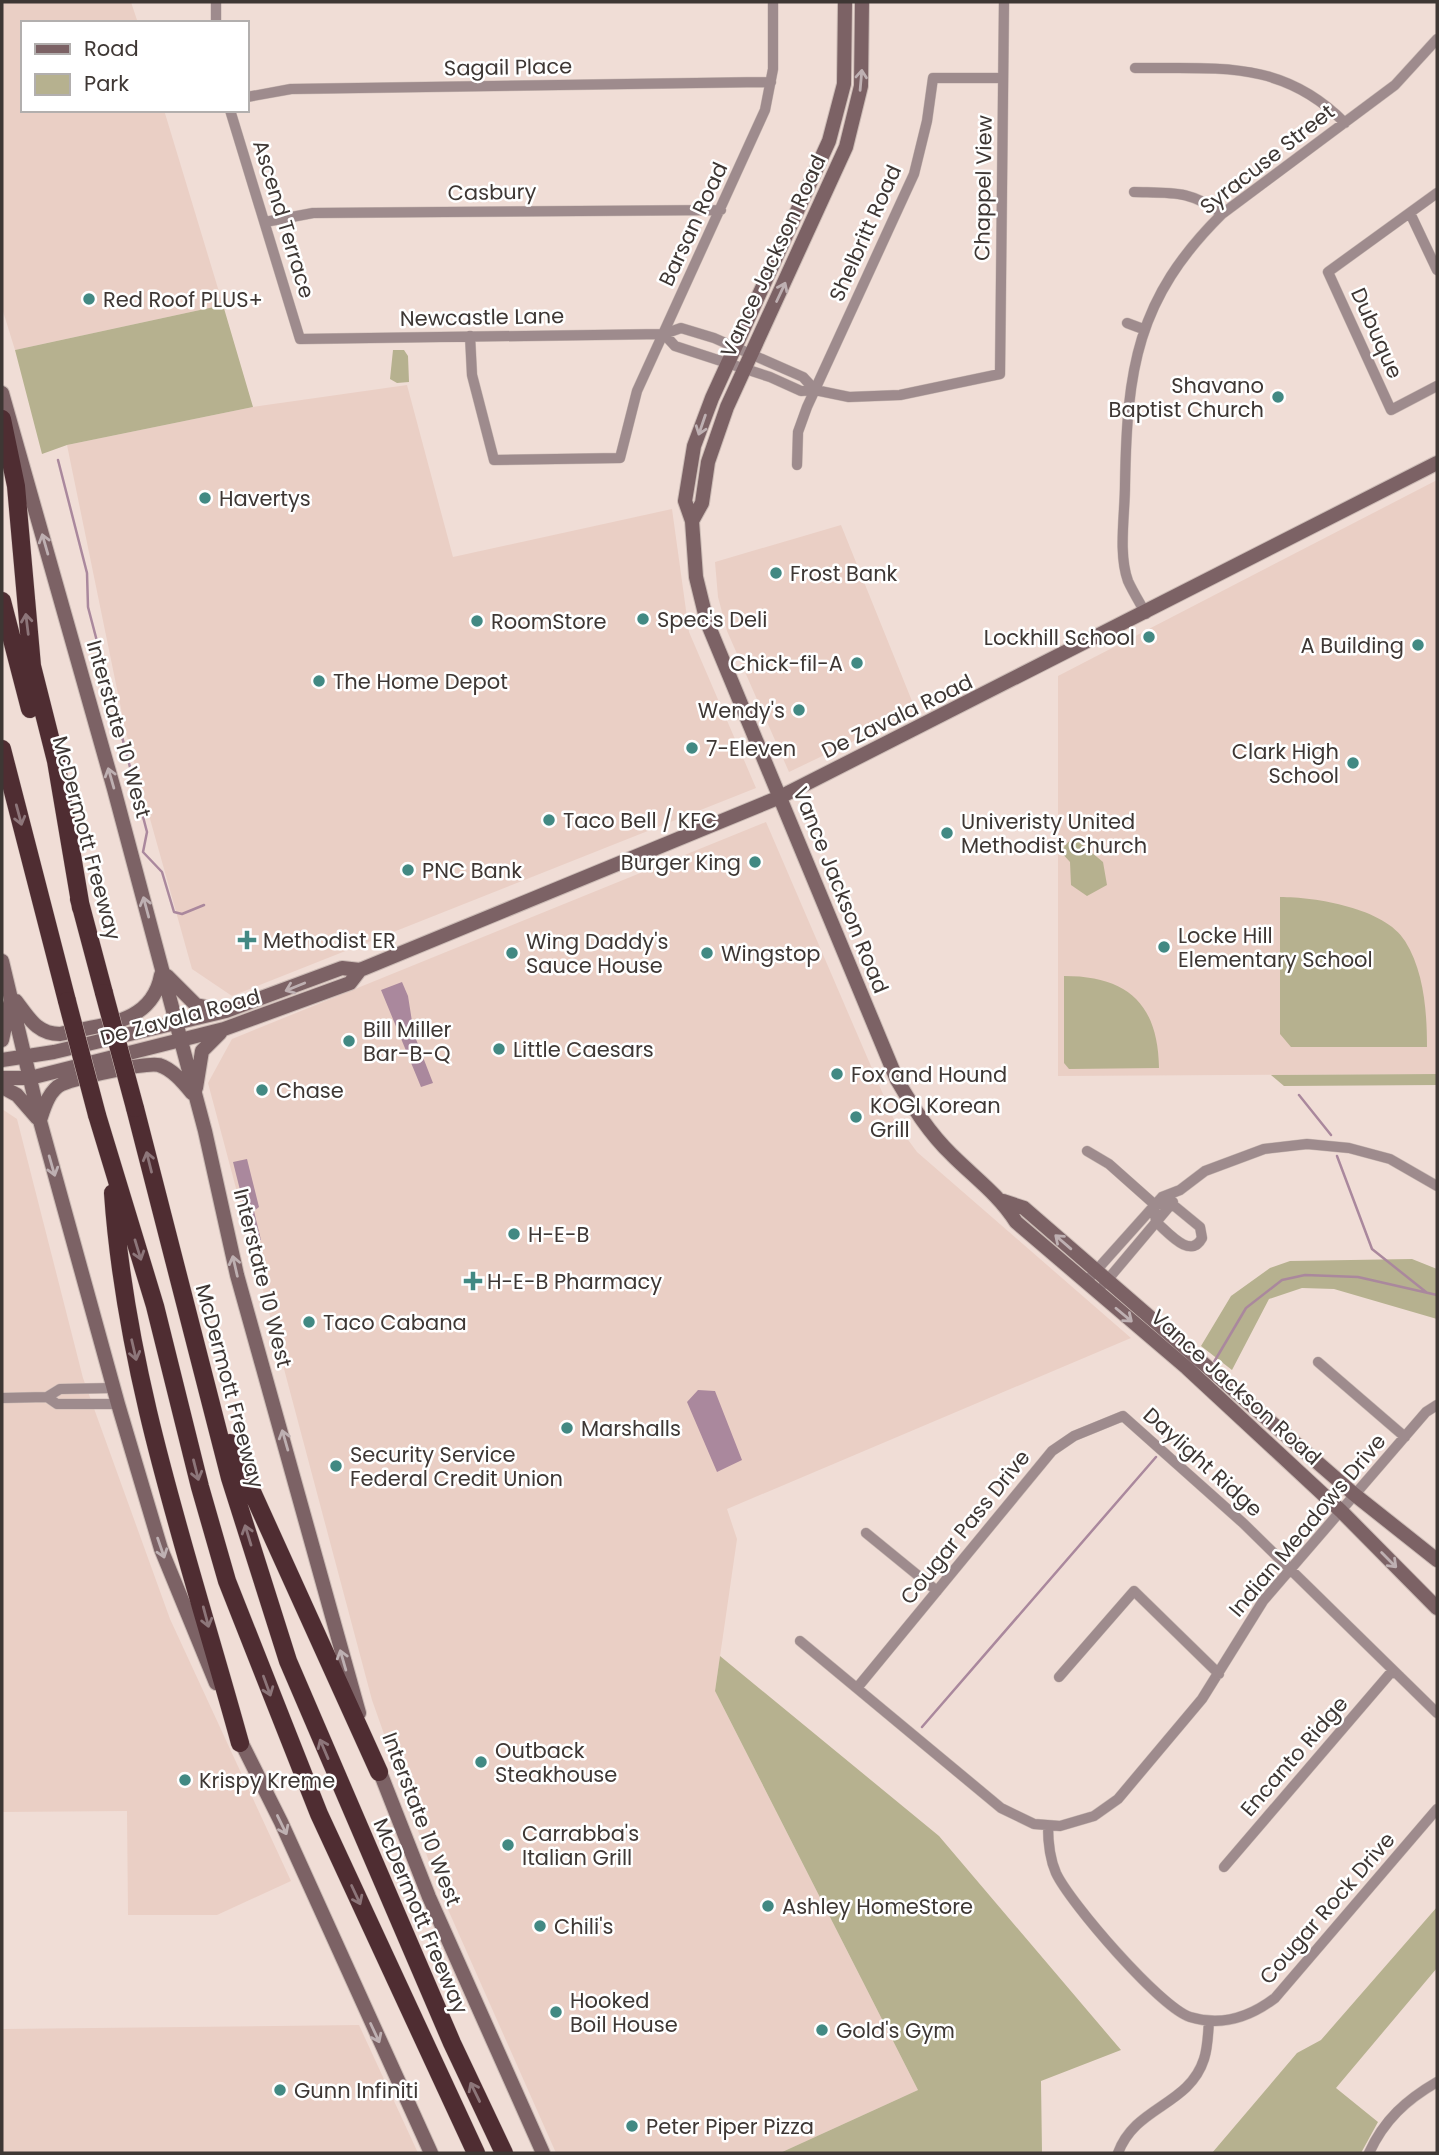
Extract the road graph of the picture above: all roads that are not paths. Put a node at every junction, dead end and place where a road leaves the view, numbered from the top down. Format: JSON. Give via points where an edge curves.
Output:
{"nodes":[{"id":1,"x":216,"y":2,"type":"edge"},
{"id":2,"x":773,"y":2,"type":"edge"},
{"id":3,"x":845,"y":2,"type":"edge"},
{"id":4,"x":862,"y":2,"type":"edge"},
{"id":5,"x":1004,"y":2,"type":"edge"},
{"id":6,"x":216,"y":21,"type":"edge"},
{"id":7,"x":1437,"y":39,"type":"edge"},
{"id":8,"x":1135,"y":68,"type":"dead end"},
{"id":9,"x":1003,"y":78,"type":"junction"},
{"id":10,"x":771,"y":82,"type":"junction"},
{"id":11,"x":248,"y":97,"type":"edge"},
{"id":12,"x":231,"y":112,"type":"edge"},
{"id":13,"x":1345,"y":123,"type":"junction"},
{"id":14,"x":1134,"y":192,"type":"dead end"},
{"id":15,"x":1437,"y":193,"type":"edge"},
{"id":16,"x":721,"y":210,"type":"junction"},
{"id":17,"x":1410,"y":213,"type":"junction"},
{"id":18,"x":1222,"y":215,"type":"junction"},
{"id":19,"x":265,"y":222,"type":"junction"},
{"id":20,"x":1437,"y":270,"type":"edge"},
{"id":21,"x":1127,"y":323,"type":"dead end"},
{"id":22,"x":1143,"y":329,"type":"junction"},
{"id":23,"x":696,"y":332,"type":"junction"},
{"id":24,"x":664,"y":334,"type":"junction"},
{"id":25,"x":470,"y":336,"type":"junction"},
{"id":26,"x":300,"y":340,"type":"joint"},
{"id":27,"x":736,"y":346,"type":"junction"},
{"id":28,"x":692,"y":349,"type":"junction"},
{"id":29,"x":752,"y":354,"type":"junction"},
{"id":30,"x":729,"y":362,"type":"junction"},
{"id":31,"x":745,"y":369,"type":"junction"},
{"id":32,"x":789,"y":371,"type":"junction"},
{"id":33,"x":1000,"y":374,"type":"joint"},
{"id":34,"x":783,"y":383,"type":"junction"},
{"id":35,"x":1437,"y":387,"type":"edge"},
{"id":36,"x":815,"y":390,"type":"junction"},
{"id":37,"x":2,"y":393,"type":"edge"},
{"id":38,"x":2,"y":419,"type":"edge"},
{"id":39,"x":1437,"y":463,"type":"edge"},
{"id":40,"x":797,"y":465,"type":"dead end"},
{"id":41,"x":692,"y":521,"type":"junction"},
{"id":42,"x":2,"y":601,"type":"edge"},
{"id":43,"x":1146,"y":614,"type":"junction"},
{"id":44,"x":2,"y":749,"type":"edge"},
{"id":45,"x":780,"y":797,"type":"junction"},
{"id":46,"x":81,"y":908,"type":"junction"},
{"id":47,"x":2,"y":961,"type":"edge"},
{"id":48,"x":360,"y":970,"type":"junction"},
{"id":49,"x":162,"y":971,"type":"junction"},
{"id":50,"x":11,"y":995,"type":"junction"},
{"id":51,"x":226,"y":1011,"type":"junction"},
{"id":52,"x":176,"y":1023,"type":"junction"},
{"id":53,"x":224,"y":1029,"type":"junction"},
{"id":54,"x":2,"y":1040,"type":"edge"},
{"id":55,"x":180,"y":1041,"type":"junction"},
{"id":56,"x":26,"y":1058,"type":"junction"},
{"id":57,"x":2,"y":1060,"type":"edge"},
{"id":58,"x":2,"y":1078,"type":"edge"},
{"id":59,"x":30,"y":1078,"type":"junction"},
{"id":60,"x":2,"y":1087,"type":"edge"},
{"id":61,"x":195,"y":1097,"type":"junction"},
{"id":62,"x":40,"y":1121,"type":"junction"},
{"id":63,"x":1087,"y":1151,"type":"dead end"},
{"id":64,"x":110,"y":1161,"type":"junction"},
{"id":65,"x":1437,"y":1186,"type":"edge"},
{"id":66,"x":1180,"y":1190,"type":"junction"},
{"id":67,"x":1003,"y":1201,"type":"junction"},
{"id":68,"x":1154,"y":1204,"type":"junction"},
{"id":69,"x":1172,"y":1204,"type":"junction"},
{"id":70,"x":1156,"y":1222,"type":"junction"},
{"id":71,"x":1101,"y":1275,"type":"junction"},
{"id":72,"x":1091,"y":1287,"type":"junction"},
{"id":73,"x":1318,"y":1362,"type":"dead end"},
{"id":74,"x":201,"y":1371,"type":"junction"},
{"id":75,"x":114,"y":1388,"type":"junction"},
{"id":76,"x":47,"y":1397,"type":"junction"},
{"id":77,"x":2,"y":1398,"type":"edge"},
{"id":78,"x":118,"y":1404,"type":"junction"},
{"id":79,"x":1437,"y":1405,"type":"edge"},
{"id":80,"x":1123,"y":1416,"type":"joint"},
{"id":81,"x":1405,"y":1437,"type":"junction"},
{"id":82,"x":1356,"y":1495,"type":"junction"},
{"id":83,"x":1341,"y":1511,"type":"junction"},
{"id":84,"x":866,"y":1533,"type":"dead end"},
{"id":85,"x":1437,"y":1560,"type":"edge"},
{"id":86,"x":1291,"y":1570,"type":"junction"},
{"id":87,"x":937,"y":1591,"type":"junction"},
{"id":88,"x":1437,"y":1608,"type":"edge"},
{"id":89,"x":800,"y":1642,"type":"dead end"},
{"id":90,"x":1393,"y":1670,"type":"junction"},
{"id":91,"x":1219,"y":1674,"type":"junction"},
{"id":92,"x":1059,"y":1677,"type":"dead end"},
{"id":93,"x":857,"y":1688,"type":"junction"},
{"id":94,"x":1437,"y":1713,"type":"edge"},
{"id":95,"x":240,"y":1742,"type":"junction"},
{"id":96,"x":379,"y":1772,"type":"junction"},
{"id":97,"x":1437,"y":1809,"type":"edge"},
{"id":98,"x":1048,"y":1826,"type":"junction"},
{"id":99,"x":1224,"y":1867,"type":"dead end"},
{"id":100,"x":1209,"y":2021,"type":"junction"},
{"id":101,"x":1437,"y":2082,"type":"edge"},
{"id":102,"x":431,"y":2153,"type":"edge"},
{"id":103,"x":476,"y":2153,"type":"edge"},
{"id":104,"x":505,"y":2153,"type":"edge"},
{"id":105,"x":543,"y":2153,"type":"edge"},
{"id":106,"x":1118,"y":2153,"type":"edge"},
{"id":107,"x":1369,"y":2153,"type":"edge"}],
"edges":[{"from":1,"to":6,"type":"street"},
{"from":2,"to":10,"type":"street","name":"Barsan Road"},
{"from":3,"to":27,"type":"main road","name":"Vance Jackson Road","via":[[844,84],[835,122],[819,169]]},
{"from":29,"to":4,"type":"main road","name":"Vance Jackson Road","one_way":true,"via":[[832,181],[856,117]]},
{"from":5,"to":9,"type":"street","name":"Chappel View"},
{"from":7,"to":13,"type":"street","name":"Syracuse Street","via":[[1395,85]]},
{"from":8,"to":13,"type":"street","via":[[1230,69],[1275,76],[1309,92]]},
{"from":9,"to":33,"type":"street","name":"Chappel View"},
{"from":9,"to":36,"type":"street","name":"Shelbritt Road","via":[[933,78],[914,174]]},
{"from":10,"to":11,"type":"street","name":"Sagail Place","via":[[291,89]]},
{"from":10,"to":16,"type":"street","name":"Barsan Road","via":[[759,126]]},
{"from":12,"to":19,"type":"street","name":"Ascend Terrace"},
{"from":13,"to":18,"type":"street","name":"Syracuse Street"},
{"from":14,"to":18,"type":"street","via":[[1188,194],[1203,199]]},
{"from":15,"to":17,"type":"street"},
{"from":16,"to":19,"type":"street","name":"Casbury","via":[[313,213]]},
{"from":16,"to":24,"type":"street","name":"Barsan Road"},
{"from":17,"to":20,"type":"street"},
{"from":17,"to":35,"type":"street","name":"Dubuque","via":[[1328,272],[1391,410]]},
{"from":18,"to":22,"type":"street","name":"Syracuse Street","via":[[1180,262]]},
{"from":19,"to":26,"type":"street","name":"Ascend Terrace"},
{"from":21,"to":22,"type":"street"},
{"from":22,"to":43,"type":"street","name":"Syracuse Street","via":[[1127,402],[1125,567]]},
{"from":23,"to":24,"type":"street","name":"Newcastle Lane","via":[[681,328]]},
{"from":23,"to":27,"type":"street","name":"Newcastle Lane"},
{"from":23,"to":28,"type":"street"},
{"from":24,"to":25,"type":"street","name":"Newcastle Lane"},
{"from":24,"to":25,"type":"street","name":"Barsan Road","via":[[637,391],[620,457],[494,460],[472,375]]},
{"from":24,"to":28,"type":"street","name":"Newcastle Lane","via":[[675,346]]},
{"from":25,"to":26,"type":"street","name":"Newcastle Lane"},
{"from":27,"to":29,"type":"street","name":"Newcastle Lane"},
{"from":27,"to":30,"type":"main road","name":"Vance Jackson Road"},
{"from":28,"to":30,"type":"street","name":"Newcastle Lane"},
{"from":29,"to":31,"type":"main road","name":"Vance Jackson Road"},
{"from":29,"to":32,"type":"street","name":"Newcastle Lane"},
{"from":30,"to":31,"type":"street","name":"Newcastle Lane"},
{"from":30,"to":41,"type":"main road","name":"Vance Jackson Road","one_way":true,"via":[[694,446],[685,501]]},
{"from":31,"to":34,"type":"street","name":"Newcastle Lane"},
{"from":31,"to":41,"type":"main road","name":"Vance Jackson Road","via":[[714,440],[702,503]]},
{"from":32,"to":34,"type":"street"},
{"from":32,"to":36,"type":"street","name":"Newcastle Lane"},
{"from":33,"to":36,"type":"street","name":"Newcastle Lane","via":[[885,397],[849,397]]},
{"from":34,"to":36,"type":"street","name":"Newcastle Lane","via":[[801,391]]},
{"from":36,"to":40,"type":"street","name":"Shelbritt Road","via":[[797,432]]},
{"from":49,"to":37,"type":"main road","name":"Interstate 10 West","one_way":true},
{"from":46,"to":38,"type":"highway","one_way":true,"via":[[56,761],[32,666],[16,486]]},
{"from":39,"to":43,"type":"main road","name":"De Zavala Road"},
{"from":41,"to":45,"type":"main road","name":"Vance Jackson Road","via":[[696,577],[707,622]]},
{"from":42,"to":46,"type":"highway","name":"McDermott Freeway"},
{"from":43,"to":45,"type":"main road","name":"De Zavala Road"},
{"from":44,"to":64,"type":"highway","one_way":true,"bridge":true},
{"from":45,"to":48,"type":"main road","name":"De Zavala Road"},
{"from":45,"to":67,"type":"main road","name":"Vance Jackson Road","via":[[897,1080],[938,1140]]},
{"from":74,"to":46,"type":"highway","name":"McDermott Freeway","one_way":true,"bridge":true},
{"from":47,"to":50,"type":"main road"},
{"from":48,"to":51,"type":"main road","name":"De Zavala Road","one_way":true,"via":[[342,968]]},
{"from":48,"to":53,"type":"main road","name":"De Zavala Road","via":[[350,983]]},
{"from":49,"to":50,"type":"main road","via":[[154,999],[134,1016],[60,1034],[47,1034],[36,1027]]},
{"from":49,"to":51,"type":"main road","via":[[196,1005]]},
{"from":49,"to":52,"type":"main road","name":"Interstate 10 West"},
{"from":50,"to":54,"type":"main road"},
{"from":50,"to":56,"type":"main road"},
{"from":51,"to":52,"type":"main road","name":"De Zavala Road"},
{"from":52,"to":55,"type":"main road","name":"Interstate 10 West"},
{"from":52,"to":56,"type":"main road","name":"De Zavala Road"},
{"from":53,"to":55,"type":"main road","name":"De Zavala Road"},
{"from":53,"to":61,"type":"main road","via":[[202,1051]]},
{"from":55,"to":59,"type":"main road","name":"De Zavala Road"},
{"from":55,"to":61,"type":"main road","name":"Interstate 10 West"},
{"from":56,"to":57,"type":"main road","name":"De Zavala Road"},
{"from":56,"to":59,"type":"main road"},
{"from":58,"to":59,"type":"main road","name":"De Zavala Road"},
{"from":59,"to":62,"type":"main road"},
{"from":60,"to":62,"type":"main road","via":[[17,1095]]},
{"from":61,"to":62,"type":"main road","via":[[169,1070],[142,1065],[61,1085],[46,1103]]},
{"from":96,"to":61,"type":"main road","name":"Interstate 10 West","one_way":true,"via":[[333,1625],[237,1275]]},
{"from":62,"to":75,"type":"main road","one_way":true},
{"from":63,"to":68,"type":"street"},
{"from":64,"to":95,"type":"highway","one_way":true,"via":[[127,1320],[160,1465]]},
{"from":64,"to":103,"type":"highway","one_way":true,"via":[[155,1306],[227,1581],[319,1814]]},
{"from":65,"to":66,"type":"street","via":[[1390,1159],[1349,1148],[1307,1144],[1243,1155],[1205,1171]]},
{"from":66,"to":68,"type":"street"},
{"from":66,"to":69,"type":"street"},
{"from":71,"to":67,"type":"main road","name":"Vance Jackson Road","one_way":true,"via":[[1024,1208]]},
{"from":67,"to":72,"type":"main road","name":"Vance Jackson Road","via":[[1016,1222]]},
{"from":68,"to":69,"type":"street"},
{"from":68,"to":70,"type":"street"},
{"from":68,"to":71,"type":"street"},
{"from":69,"to":70,"type":"street"},
{"from":69,"to":70,"type":"street","via":[[1200,1227],[1199,1244],[1184,1245]]},
{"from":70,"to":71,"type":"street"},
{"from":71,"to":72,"type":"street"},
{"from":71,"to":82,"type":"main road","name":"Vance Jackson Road"},
{"from":72,"to":83,"type":"main road","name":"Vance Jackson Road","one_way":true,"via":[[1187,1367]]},
{"from":73,"to":81,"type":"street"},
{"from":74,"to":96,"type":"highway"},
{"from":104,"to":74,"type":"highway","name":"McDermott Freeway","one_way":true,"via":[[452,2043],[288,1661]]},
{"from":75,"to":76,"type":"street","via":[[60,1389]]},
{"from":75,"to":78,"type":"main road"},
{"from":76,"to":77,"type":"street"},
{"from":76,"to":78,"type":"street","via":[[57,1404]]},
{"from":78,"to":95,"type":"main road","one_way":true,"via":[[161,1549]]},
{"from":79,"to":81,"type":"street","name":"Indian Meadows Drive"},
{"from":80,"to":86,"type":"street","name":"Daylight Ridge"},
{"from":80,"to":87,"type":"street","name":"Cougar Pass Drive","via":[[1074,1436],[1052,1451]]},
{"from":81,"to":82,"type":"street","name":"Indian Meadows Drive"},
{"from":82,"to":83,"type":"street","name":"Indian Meadows Drive"},
{"from":82,"to":85,"type":"main road","name":"Vance Jackson Road"},
{"from":83,"to":86,"type":"street","name":"Indian Meadows Drive"},
{"from":83,"to":88,"type":"main road","name":"Vance Jackson Road","one_way":true},
{"from":84,"to":87,"type":"street"},
{"from":86,"to":90,"type":"street","name":"Daylight Ridge"},
{"from":86,"to":91,"type":"street","name":"Indian Meadows Drive","via":[[1248,1623]]},
{"from":87,"to":93,"type":"street","name":"Cougar Pass Drive"},
{"from":89,"to":93,"type":"street","name":"Indian Meadows Drive"},
{"from":90,"to":94,"type":"street","name":"Daylight Ridge"},
{"from":90,"to":99,"type":"street","name":"Encanto Ridge"},
{"from":91,"to":92,"type":"street","via":[[1134,1591]]},
{"from":91,"to":98,"type":"street","name":"Indian Meadows Drive","via":[[1118,1799],[1082,1821]]},
{"from":93,"to":98,"type":"street","name":"Indian Meadows Drive","via":[[1001,1808],[1022,1820]]},
{"from":95,"to":102,"type":"main road","one_way":true},
{"from":96,"to":105,"type":"main road","name":"Interstate 10 West"},
{"from":97,"to":100,"type":"street","name":"Cougar Rock Drive","via":[[1275,1998],[1245,2016]]},
{"from":98,"to":100,"type":"street","name":"Cougar Rock Drive","via":[[1051,1860],[1069,1893],[1155,1994],[1184,2015]]},
{"from":100,"to":106,"type":"street","via":[[1204,2058],[1193,2078],[1174,2098],[1129,2130]]},
{"from":101,"to":107,"type":"street","via":[[1402,2105]]}]}
